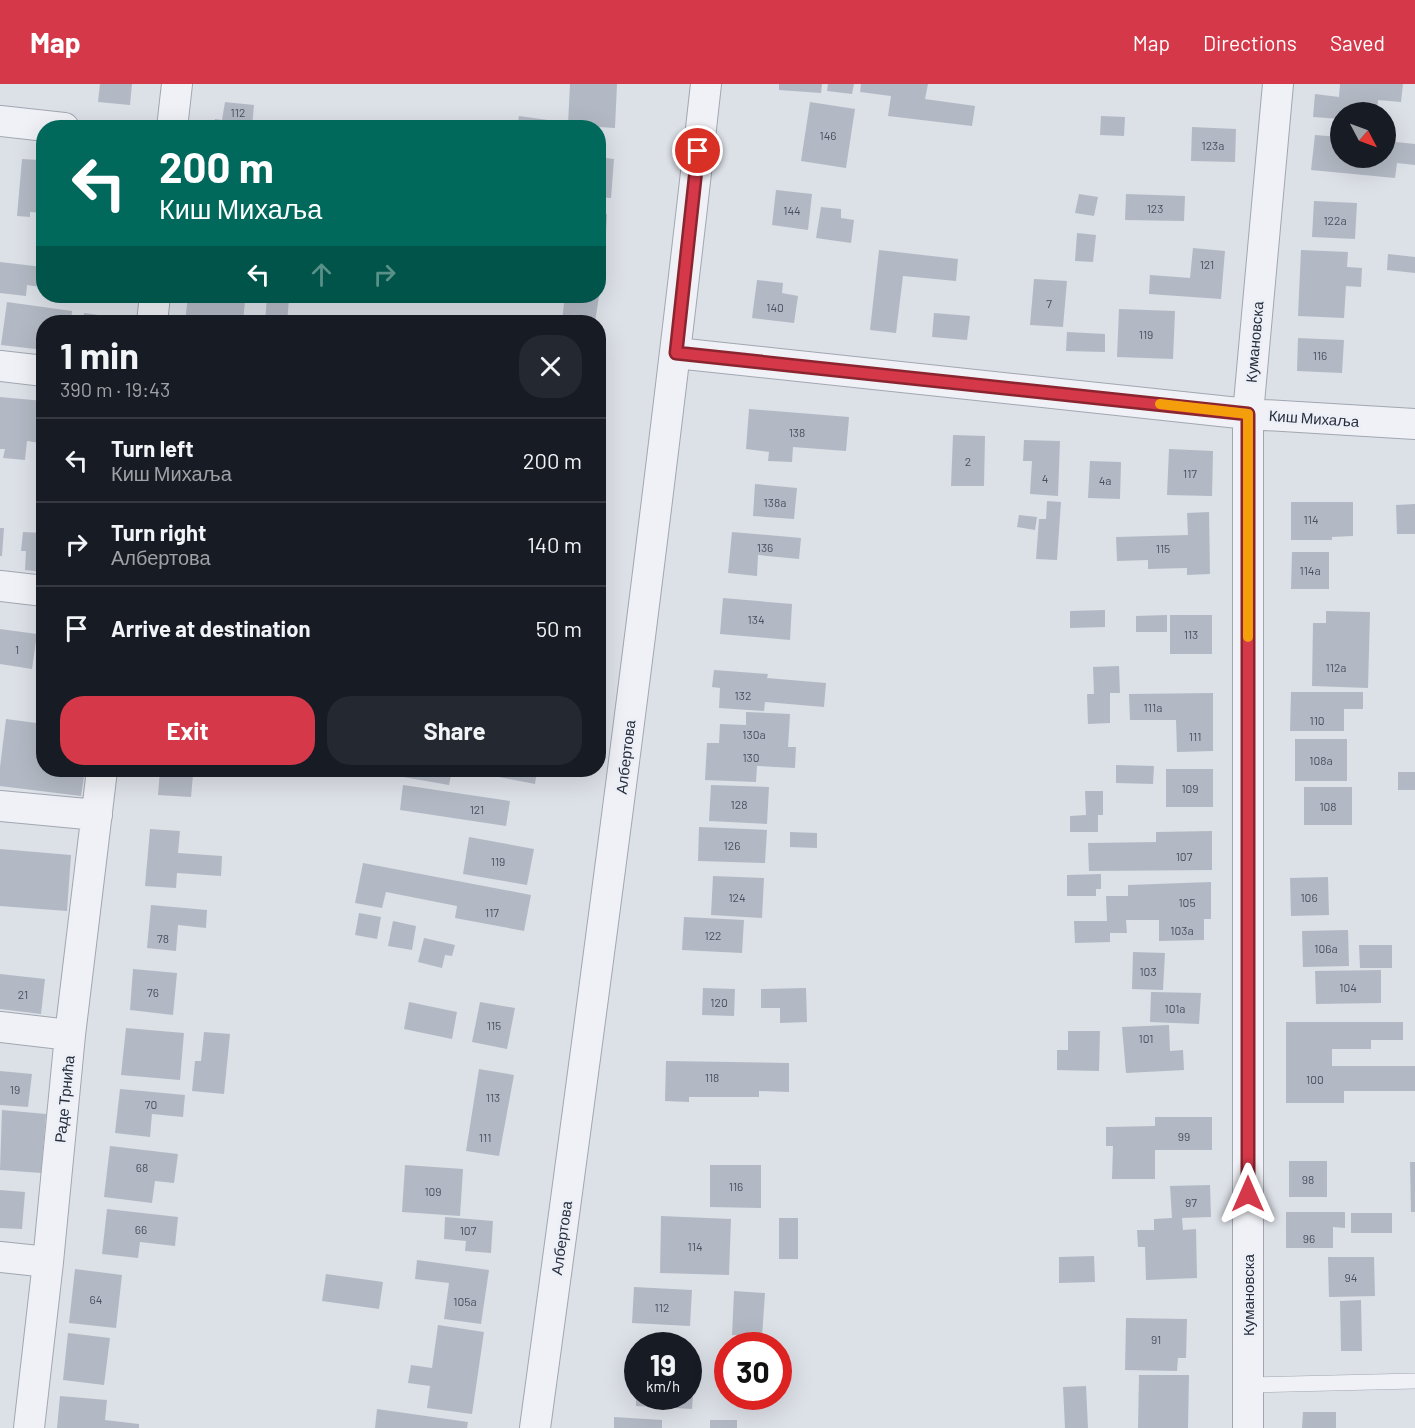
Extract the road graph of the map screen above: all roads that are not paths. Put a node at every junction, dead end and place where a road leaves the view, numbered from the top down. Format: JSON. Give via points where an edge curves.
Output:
{"nodes":[{"id":1,"x":177,"y":84,"type":"edge"},
{"id":2,"x":706,"y":84,"type":"edge"},
{"id":3,"x":1278,"y":84,"type":"edge"},
{"id":4,"x":173,"y":120,"type":"edge"},
{"id":5,"x":0,"y":121,"type":"edge"},
{"id":6,"x":36,"y":125,"type":"edge"},
{"id":7,"x":676,"y":353,"type":"junction"},
{"id":8,"x":0,"y":366,"type":"edge"},
{"id":9,"x":36,"y":370,"type":"edge"},
{"id":10,"x":1248,"y":414,"type":"junction"},
{"id":11,"x":1415,"y":424,"type":"edge"},
{"id":12,"x":0,"y":586,"type":"edge"},
{"id":13,"x":36,"y":590,"type":"edge"},
{"id":14,"x":101,"y":777,"type":"edge"},
{"id":15,"x":0,"y":806,"type":"edge"},
{"id":16,"x":97,"y":815,"type":"junction"},
{"id":17,"x":0,"y":1027,"type":"edge"},
{"id":18,"x":70,"y":1035,"type":"junction"},
{"id":19,"x":0,"y":1257,"type":"edge"},
{"id":20,"x":48,"y":1262,"type":"junction"},
{"id":21,"x":1415,"y":1381,"type":"edge"},
{"id":22,"x":1248,"y":1385,"type":"junction"},
{"id":23,"x":29,"y":1428,"type":"edge"},
{"id":24,"x":535,"y":1428,"type":"edge"},
{"id":25,"x":1248,"y":1428,"type":"edge"}],
"edges":[{"from":1,"to":4,"type":"street"},
{"from":2,"to":7,"type":"street","name":"Албертова"},
{"from":3,"to":10,"type":"street","name":"Кумановска"},
{"from":5,"to":6,"type":"street"},
{"from":7,"to":10,"type":"street","name":"Киш Михаља"},
{"from":7,"to":24,"type":"street","name":"Албертова","via":[[598,972]]},
{"from":8,"to":9,"type":"street"},
{"from":10,"to":11,"type":"street","name":"Киш Михаља"},
{"from":10,"to":22,"type":"street","name":"Кумановска"},
{"from":12,"to":13,"type":"street"},
{"from":14,"to":16,"type":"street","name":"Раде Трнића"},
{"from":15,"to":16,"type":"street"},
{"from":16,"to":18,"type":"street","name":"Раде Трнића"},
{"from":17,"to":18,"type":"street"},
{"from":18,"to":20,"type":"street","name":"Раде Трнића"},
{"from":19,"to":20,"type":"street"},
{"from":20,"to":23,"type":"street","name":"Раде Трнића"},
{"from":21,"to":22,"type":"lane"},
{"from":22,"to":25,"type":"street","name":"Кумановска"}]}
